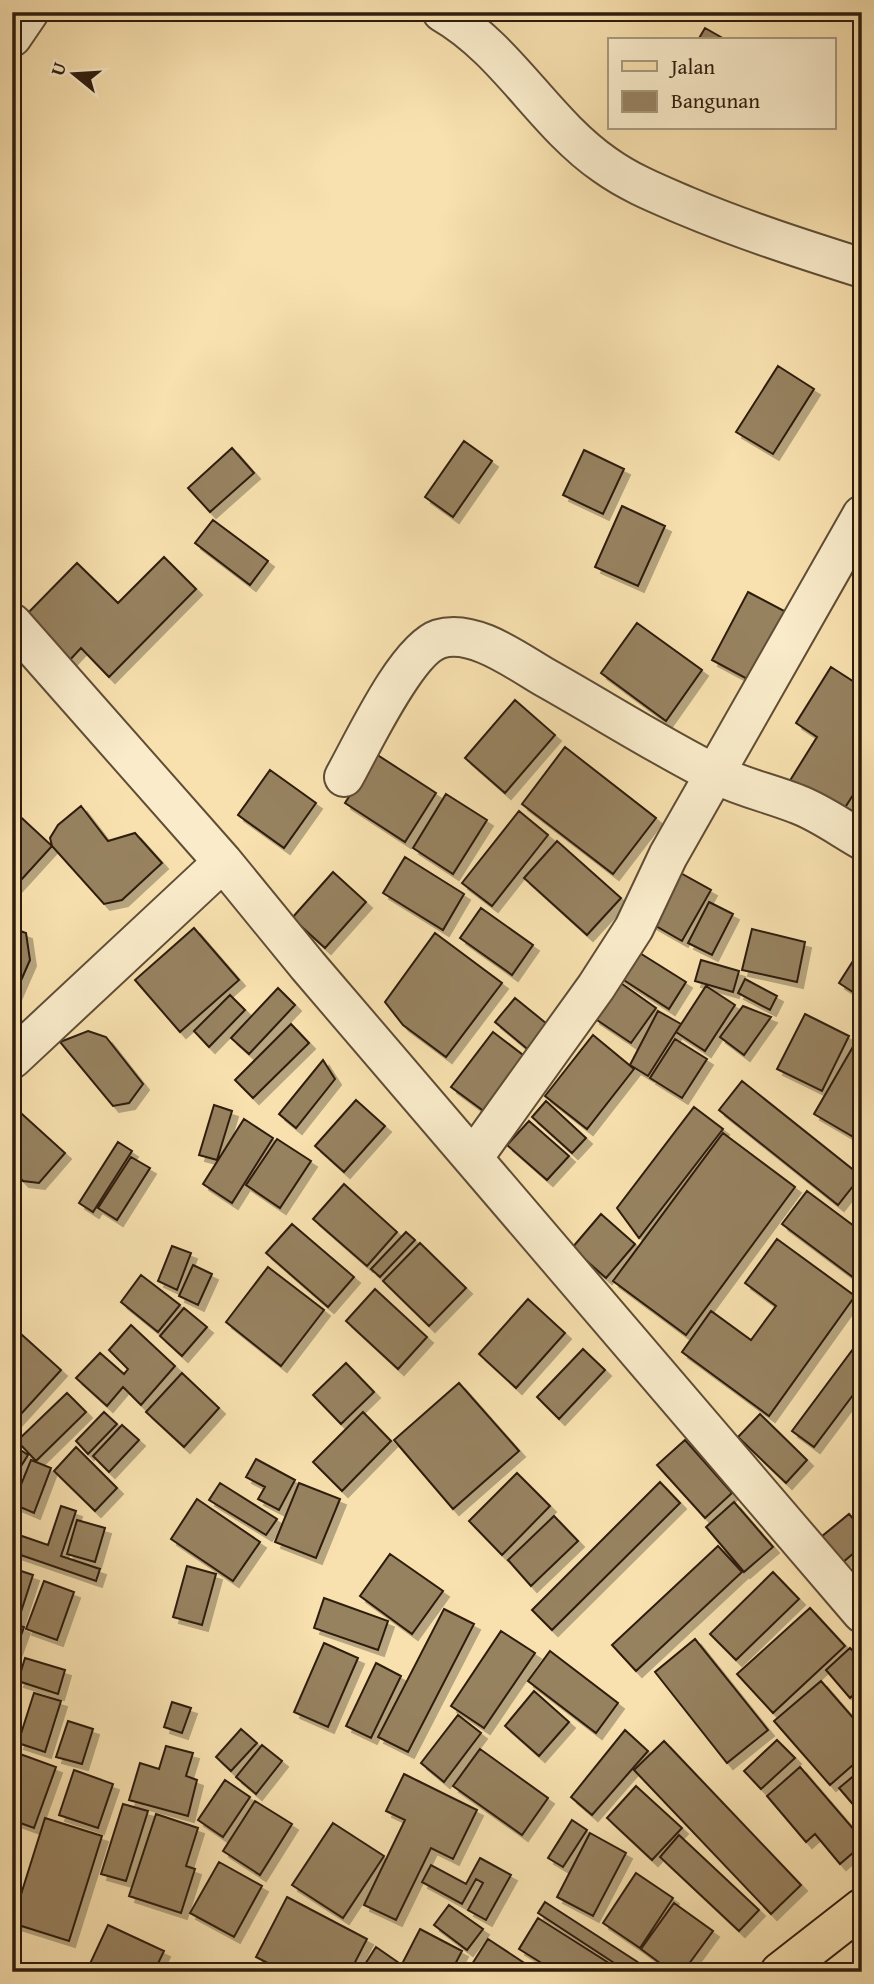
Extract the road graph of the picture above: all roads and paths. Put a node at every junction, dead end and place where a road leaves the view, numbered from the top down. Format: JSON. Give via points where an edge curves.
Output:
{"nodes":[{"id":1,"x":29,"y":12,"type":"edge"},
{"id":2,"x":442,"y":12,"type":"edge"},
{"id":3,"x":12,"y":37,"type":"edge"},
{"id":4,"x":862,"y":268,"type":"edge"},
{"id":5,"x":862,"y":515,"type":"edge"},
{"id":6,"x":12,"y":623,"type":"edge"},
{"id":7,"x":714,"y":773,"type":"junction"},
{"id":8,"x":344,"y":777,"type":"dead end"},
{"id":9,"x":862,"y":839,"type":"edge"},
{"id":10,"x":223,"y":862,"type":"junction"},
{"id":11,"x":12,"y":1059,"type":"edge"},
{"id":12,"x":473,"y":1158,"type":"junction"},
{"id":13,"x":862,"y":1613,"type":"edge"},
{"id":14,"x":862,"y":1908,"type":"edge"},
{"id":15,"x":780,"y":1972,"type":"edge"}],
"edges":[{"from":1,"to":3,"type":"street"},
{"from":2,"to":4,"type":"street","via":[[484,40],[577,142],[638,186],[749,232]]},
{"from":5,"to":7,"type":"street"},
{"from":6,"to":10,"type":"street"},
{"from":7,"to":8,"type":"street","via":[[520,663],[457,637],[439,639],[421,649],[389,695]]},
{"from":7,"to":9,"type":"street","via":[[750,791],[797,804]]},
{"from":7,"to":12,"type":"street","via":[[634,928]]},
{"from":10,"to":11,"type":"street"},
{"from":10,"to":12,"type":"street"},
{"from":12,"to":13,"type":"street"},
{"from":14,"to":15,"type":"main road"}]}
